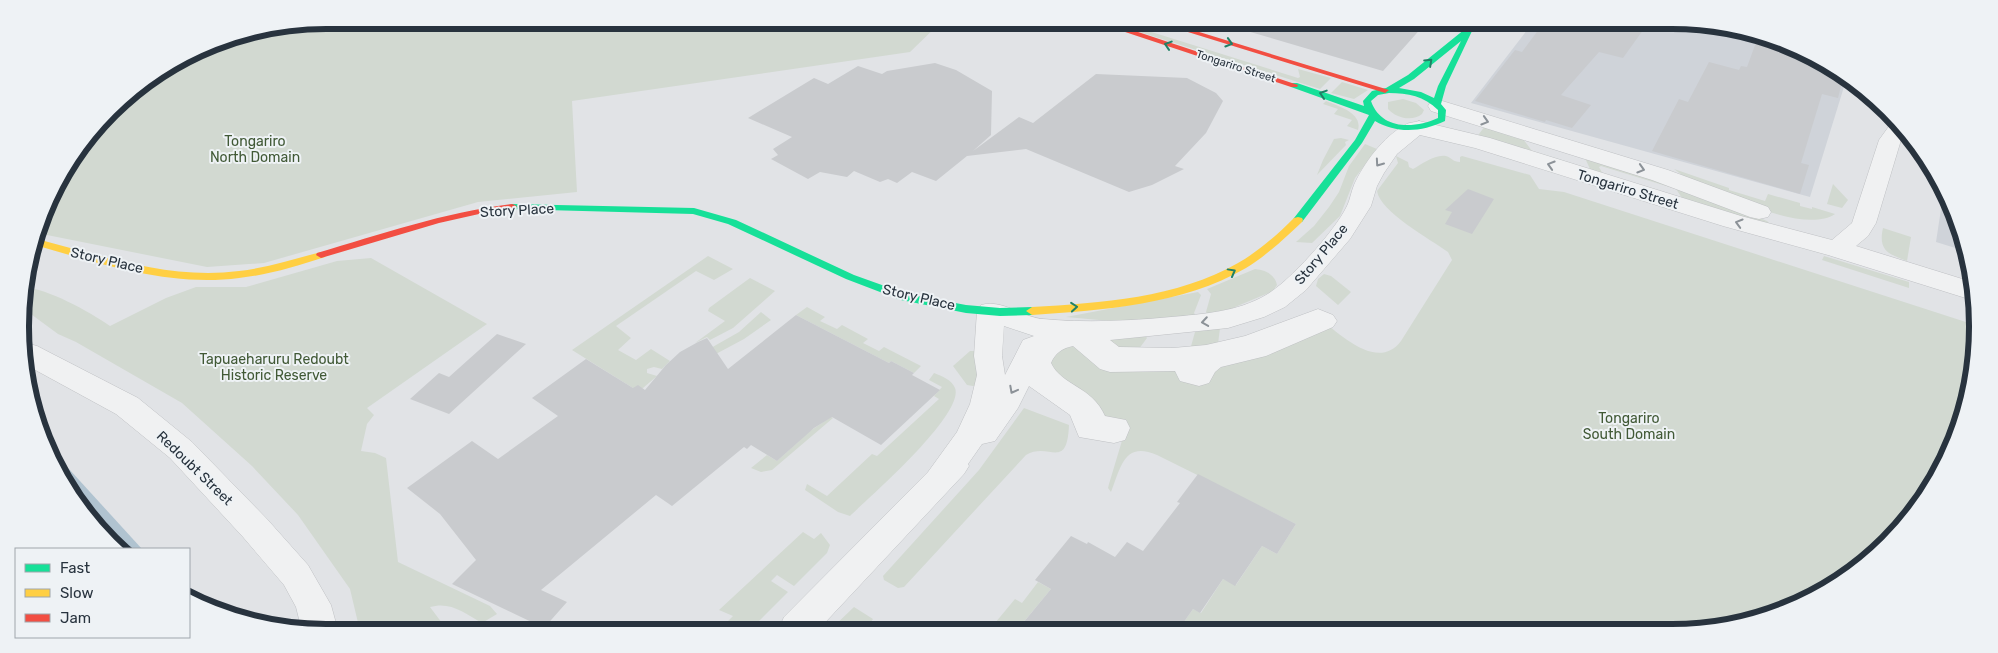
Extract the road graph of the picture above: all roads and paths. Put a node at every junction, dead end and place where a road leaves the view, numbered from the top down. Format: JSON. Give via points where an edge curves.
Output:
{"nodes":[{"id":1,"x":1121,"y":29,"type":"edge"},
{"id":2,"x":1183,"y":29,"type":"edge"},
{"id":3,"x":1471,"y":29,"type":"edge"},
{"id":4,"x":1472,"y":29,"type":"edge"},
{"id":5,"x":1387,"y":90,"type":"junction"},
{"id":6,"x":1438,"y":105,"type":"junction"},
{"id":7,"x":1371,"y":114,"type":"junction"},
{"id":8,"x":1416,"y":128,"type":"junction"},
{"id":9,"x":1896,"y":131,"type":"edge"},
{"id":10,"x":41,"y":243,"type":"edge"},
{"id":11,"x":1837,"y":249,"type":"junction"},
{"id":12,"x":1967,"y":289,"type":"edge"},
{"id":13,"x":991,"y":311,"type":"junction"},
{"id":14,"x":1039,"y":320,"type":"junction"},
{"id":15,"x":30,"y":355,"type":"edge"},
{"id":16,"x":1114,"y":432,"type":"joint"},
{"id":17,"x":940,"y":479,"type":"junction"},
{"id":18,"x":318,"y":624,"type":"edge"},
{"id":19,"x":801,"y":624,"type":"edge"}],
"edges":[{"from":7,"to":1,"type":"street","name":"Tongariro Street","one_way":true,"via":[[1323,94]]},
{"from":2,"to":5,"type":"street","name":"Tongariro Street","one_way":true},
{"from":5,"to":3,"type":"street","one_way":true,"via":[[1411,77]]},
{"from":4,"to":6,"type":"street","via":[[1439,91]]},
{"from":5,"to":6,"type":"street","name":"Tongariro Street","via":[[1420,94]]},
{"from":5,"to":7,"type":"street","name":"Story Place","via":[[1368,98],[1366,104]]},
{"from":6,"to":8,"type":"street","via":[[1443,114],[1439,122]]},
{"from":6,"to":11,"type":"street","name":"Tongariro Street","one_way":true,"via":[[1660,175],[1755,210]]},
{"from":7,"to":8,"type":"street","name":"Tongariro Street","via":[[1394,126]]},
{"from":14,"to":7,"type":"street","name":"Story Place","one_way":true,"via":[[1200,286],[1259,257],[1295,226],[1361,140]]},
{"from":11,"to":8,"type":"street","name":"Tongariro Street","one_way":true,"via":[[1779,235],[1482,143]]},
{"from":8,"to":14,"type":"street","name":"Story Place","one_way":true,"via":[[1389,150],[1372,174],[1359,206],[1341,234],[1297,284],[1276,301],[1228,319],[1120,330]]},
{"from":9,"to":11,"type":"street","via":[[1864,223]]},
{"from":10,"to":13,"type":"street","name":"Story Place","via":[[147,270],[193,276],[227,276],[278,268],[479,210],[508,207],[680,208],[730,219],[891,293]]},
{"from":11,"to":12,"type":"street","name":"Tongariro Street"},
{"from":13,"to":14,"type":"street","name":"Story Place"},
{"from":13,"to":17,"type":"street","via":[[988,356],[991,375],[985,404],[970,437]]},
{"from":14,"to":17,"type":"street","one_way":true,"via":[[1033,348],[1002,409],[975,444]]},
{"from":15,"to":18,"type":"street","name":"Redoubt Street","via":[[127,406],[181,450],[296,575],[313,605]]},
{"from":16,"to":16,"type":"street","via":[[1115,428],[1093,426],[1090,413],[1080,402],[1043,377],[1037,363],[1044,348],[1054,341],[1079,336],[1110,362],[1187,361],[1190,374],[1199,376],[1212,359],[1256,349],[1322,321],[1314,319],[1270,338],[1224,351],[1173,358],[1112,357],[1082,332],[1059,335],[1045,342],[1032,360],[1039,380],[1077,404],[1085,413],[1090,429]]},
{"from":17,"to":19,"type":"street"}]}
